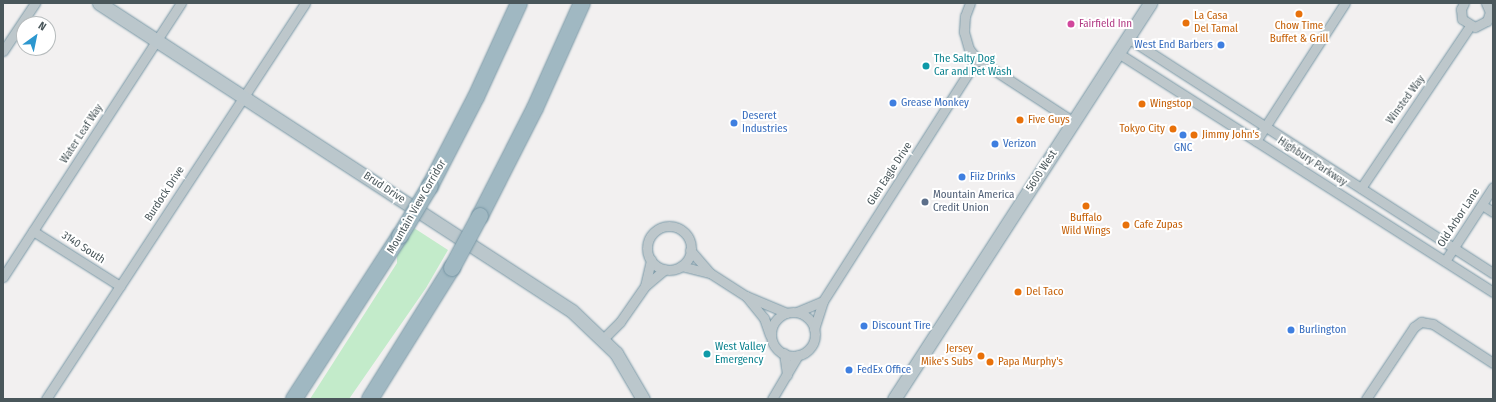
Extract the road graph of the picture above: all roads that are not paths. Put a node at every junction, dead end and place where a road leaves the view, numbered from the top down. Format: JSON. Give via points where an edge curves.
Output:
{"nodes":[{"id":1,"x":34,"y":3,"type":"edge"},
{"id":2,"x":99,"y":3,"type":"edge"},
{"id":3,"x":181,"y":3,"type":"edge"},
{"id":4,"x":305,"y":3,"type":"edge"},
{"id":5,"x":510,"y":3,"type":"edge"},
{"id":6,"x":519,"y":3,"type":"edge"},
{"id":7,"x":582,"y":3,"type":"edge"},
{"id":8,"x":970,"y":3,"type":"edge"},
{"id":9,"x":1150,"y":3,"type":"edge"},
{"id":10,"x":1345,"y":3,"type":"edge"},
{"id":11,"x":1463,"y":3,"type":"edge"},
{"id":12,"x":1486,"y":3,"type":"edge"},
{"id":13,"x":1470,"y":26,"type":"junction"},
{"id":14,"x":1128,"y":38,"type":"junction"},
{"id":15,"x":157,"y":41,"type":"junction"},
{"id":16,"x":3,"y":51,"type":"edge"},
{"id":17,"x":1118,"y":53,"type":"junction"},
{"id":18,"x":977,"y":60,"type":"junction"},
{"id":19,"x":243,"y":97,"type":"junction"},
{"id":20,"x":1074,"y":122,"type":"junction"},
{"id":21,"x":1266,"y":126,"type":"junction"},
{"id":22,"x":1256,"y":141,"type":"junction"},
{"id":23,"x":454,"y":142,"type":"junction"},
{"id":24,"x":1493,"y":187,"type":"edge"},
{"id":25,"x":1361,"y":188,"type":"junction"},
{"id":26,"x":1482,"y":205,"type":"junction"},
{"id":27,"x":1493,"y":212,"type":"edge"},
{"id":28,"x":33,"y":231,"type":"junction"},
{"id":29,"x":1453,"y":248,"type":"junction"},
{"id":30,"x":690,"y":250,"type":"junction"},
{"id":31,"x":651,"y":260,"type":"junction"},
{"id":32,"x":1445,"y":261,"type":"junction"},
{"id":33,"x":681,"y":266,"type":"junction"},
{"id":34,"x":665,"y":269,"type":"junction"},
{"id":35,"x":710,"y":273,"type":"junction"},
{"id":36,"x":1493,"y":273,"type":"edge"},
{"id":37,"x":3,"y":277,"type":"edge"},
{"id":38,"x":120,"y":286,"type":"junction"},
{"id":39,"x":645,"y":286,"type":"junction"},
{"id":40,"x":1493,"y":292,"type":"edge"},
{"id":41,"x":746,"y":296,"type":"junction"},
{"id":42,"x":823,"y":301,"type":"junction"},
{"id":43,"x":797,"y":312,"type":"junction"},
{"id":44,"x":787,"y":313,"type":"junction"},
{"id":45,"x":814,"y":329,"type":"junction"},
{"id":46,"x":603,"y":338,"type":"junction"},
{"id":47,"x":771,"y":338,"type":"junction"},
{"id":48,"x":784,"y":353,"type":"junction"},
{"id":49,"x":798,"y":355,"type":"junction"},
{"id":50,"x":1493,"y":363,"type":"edge"},
{"id":51,"x":787,"y":375,"type":"junction"},
{"id":52,"x":46,"y":399,"type":"edge"},
{"id":53,"x":294,"y":399,"type":"edge"},
{"id":54,"x":370,"y":399,"type":"edge"},
{"id":55,"x":643,"y":399,"type":"edge"},
{"id":56,"x":772,"y":399,"type":"edge"},
{"id":57,"x":894,"y":399,"type":"edge"},
{"id":58,"x":1366,"y":399,"type":"edge"}],
"edges":[{"from":1,"to":16,"type":"street"},
{"from":2,"to":15,"type":"main road","name":"Brud Drive"},
{"from":3,"to":15,"type":"street","name":"Water Leaf Way"},
{"from":4,"to":19,"type":"street","name":"Burdock Drive"},
{"from":5,"to":23,"type":"highway"},
{"from":6,"to":23,"type":"highway","name":"Mountain View Corridor"},
{"from":7,"to":54,"type":"highway","bridge":true,"via":[[535,108],[480,216],[452,268]]},
{"from":8,"to":18,"type":"street","via":[[965,16],[964,32],[969,49]]},
{"from":9,"to":14,"type":"main road","name":"5600 West"},
{"from":10,"to":21,"type":"street"},
{"from":11,"to":13,"type":"street","via":[[1462,19]]},
{"from":12,"to":13,"type":"street","via":[[1490,12],[1487,21],[1479,26]]},
{"from":13,"to":25,"type":"street","name":"Winsted Way"},
{"from":14,"to":17,"type":"main road","name":"5600 West"},
{"from":14,"to":21,"type":"street","name":"Highbury Parkway"},
{"from":15,"to":19,"type":"main road","name":"Brud Drive"},
{"from":15,"to":28,"type":"street","name":"Water Leaf Way"},
{"from":17,"to":20,"type":"main road","name":"5600 West"},
{"from":17,"to":22,"type":"street","name":"Highbury Parkway"},
{"from":18,"to":20,"type":"street"},
{"from":18,"to":42,"type":"street","name":"Glen Eagle Drive"},
{"from":19,"to":38,"type":"street","name":"Burdock Drive"},
{"from":19,"to":46,"type":"main road","name":"Brud Drive","via":[[540,290]]},
{"from":20,"to":57,"type":"main road","name":"5600 West"},
{"from":21,"to":22,"type":"street"},
{"from":21,"to":25,"type":"street","name":"Highbury Parkway"},
{"from":22,"to":32,"type":"street","name":"Highbury Parkway"},
{"from":23,"to":53,"type":"highway","name":"Mountain View Corridor","bridge":true,"via":[[400,236]]},
{"from":24,"to":26,"type":"street","name":"Old Arbor Lane"},
{"from":25,"to":29,"type":"street","name":"Highbury Parkway"},
{"from":26,"to":27,"type":"street"},
{"from":26,"to":29,"type":"street","name":"Old Arbor Lane"},
{"from":28,"to":37,"type":"street","name":"Water Leaf Way"},
{"from":28,"to":38,"type":"street","name":"3140 South"},
{"from":29,"to":32,"type":"street","name":"Old Arbor Lane"},
{"from":29,"to":36,"type":"street","name":"Highbury Parkway"},
{"from":30,"to":31,"type":"street","via":[[688,239],[681,230],[662,227],[652,234],[648,242]]},
{"from":30,"to":33,"type":"street","via":[[688,259]]},
{"from":30,"to":35,"type":"street"},
{"from":31,"to":34,"type":"street"},
{"from":31,"to":39,"type":"street"},
{"from":32,"to":40,"type":"street","name":"Highbury Parkway"},
{"from":33,"to":34,"type":"street"},
{"from":33,"to":35,"type":"street"},
{"from":34,"to":39,"type":"street"},
{"from":35,"to":41,"type":"street"},
{"from":38,"to":52,"type":"street","name":"Burdock Drive"},
{"from":39,"to":46,"type":"street","via":[[620,322]]},
{"from":41,"to":44,"type":"street"},
{"from":41,"to":47,"type":"street","via":[[764,318]]},
{"from":42,"to":43,"type":"street"},
{"from":42,"to":45,"type":"street","name":"Glen Eagle Drive"},
{"from":43,"to":44,"type":"street"},
{"from":43,"to":45,"type":"street","via":[[808,318]]},
{"from":44,"to":47,"type":"street","via":[[774,322]]},
{"from":45,"to":49,"type":"street","via":[[811,345]]},
{"from":46,"to":55,"type":"main road","name":"Brud Drive","via":[[623,363]]},
{"from":47,"to":48,"type":"street","via":[[774,345]]},
{"from":48,"to":49,"type":"street"},
{"from":48,"to":51,"type":"street"},
{"from":49,"to":51,"type":"street"},
{"from":50,"to":58,"type":"street","via":[[1433,324],[1424,321],[1414,327]]},
{"from":51,"to":56,"type":"street"}]}
